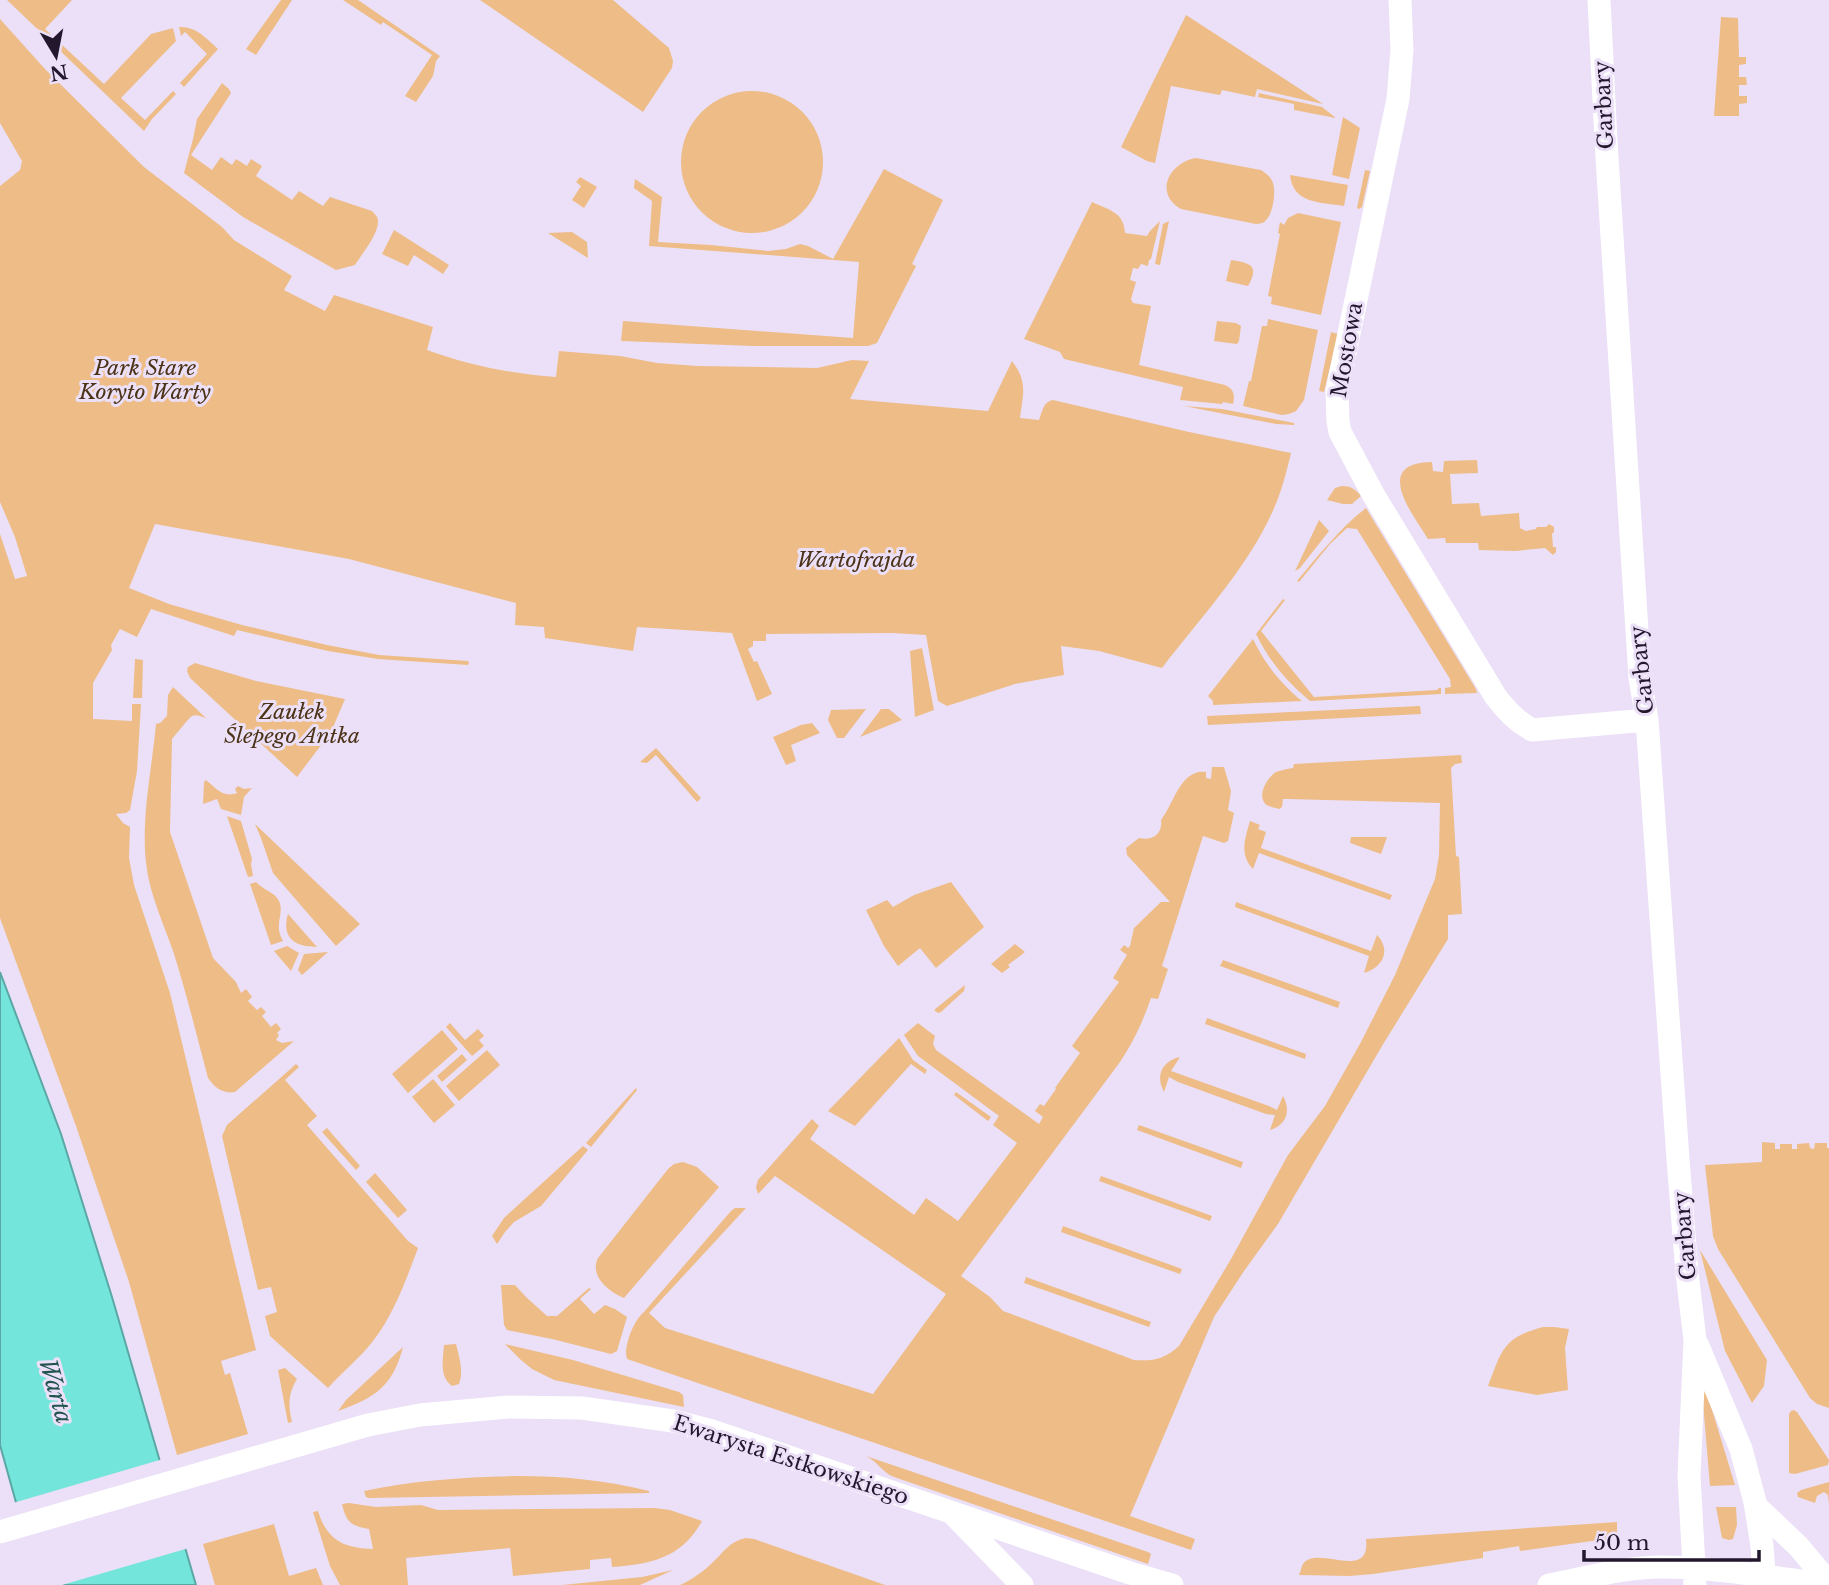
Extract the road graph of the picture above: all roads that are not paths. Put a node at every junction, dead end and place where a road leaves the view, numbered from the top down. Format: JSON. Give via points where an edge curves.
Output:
{"nodes":[{"id":1,"x":1401,"y":0,"type":"edge"},
{"id":2,"x":1600,"y":0,"type":"edge"},
{"id":3,"x":1647,"y":720,"type":"junction"},
{"id":4,"x":1695,"y":1340,"type":"junction"},
{"id":5,"x":1756,"y":1506,"type":"junction"},
{"id":6,"x":950,"y":1511,"type":"junction"},
{"id":7,"x":0,"y":1532,"type":"edge"},
{"id":8,"x":1694,"y":1577,"type":"edge"},
{"id":9,"x":1765,"y":1581,"type":"edge"},
{"id":10,"x":1829,"y":1584,"type":"edge"},
{"id":11,"x":1022,"y":1585,"type":"edge"},
{"id":12,"x":1172,"y":1585,"type":"edge"},
{"id":13,"x":1549,"y":1585,"type":"edge"}],
"edges":[{"from":1,"to":3,"type":"street","name":"Mostowa","via":[[1398,99],[1337,391],[1338,421],[1345,442],[1496,697],[1517,722],[1532,730]]},
{"from":2,"to":3,"type":"street","name":"Garbary","via":[[1640,678]]},
{"from":3,"to":4,"type":"street","name":"Garbary"},
{"from":4,"to":5,"type":"street","name":"Garbary","via":[[1741,1449]]},
{"from":4,"to":8,"type":"street","name":"Garbary","via":[[1689,1476]]},
{"from":5,"to":9,"type":"street","name":"Garbary"},
{"from":5,"to":10,"type":"street"},
{"from":6,"to":7,"type":"street","name":"Ewarysta Estkowskiego","via":[[712,1431],[582,1408],[508,1407],[368,1425]]},
{"from":6,"to":11,"type":"street","name":"Ewarysta Estkowskiego"},
{"from":6,"to":12,"type":"street","name":"Ewarysta Estkowskiego"},
{"from":8,"to":9,"type":"street"},
{"from":8,"to":13,"type":"street","via":[[1661,1567]]},
{"from":9,"to":10,"type":"street"}]}
